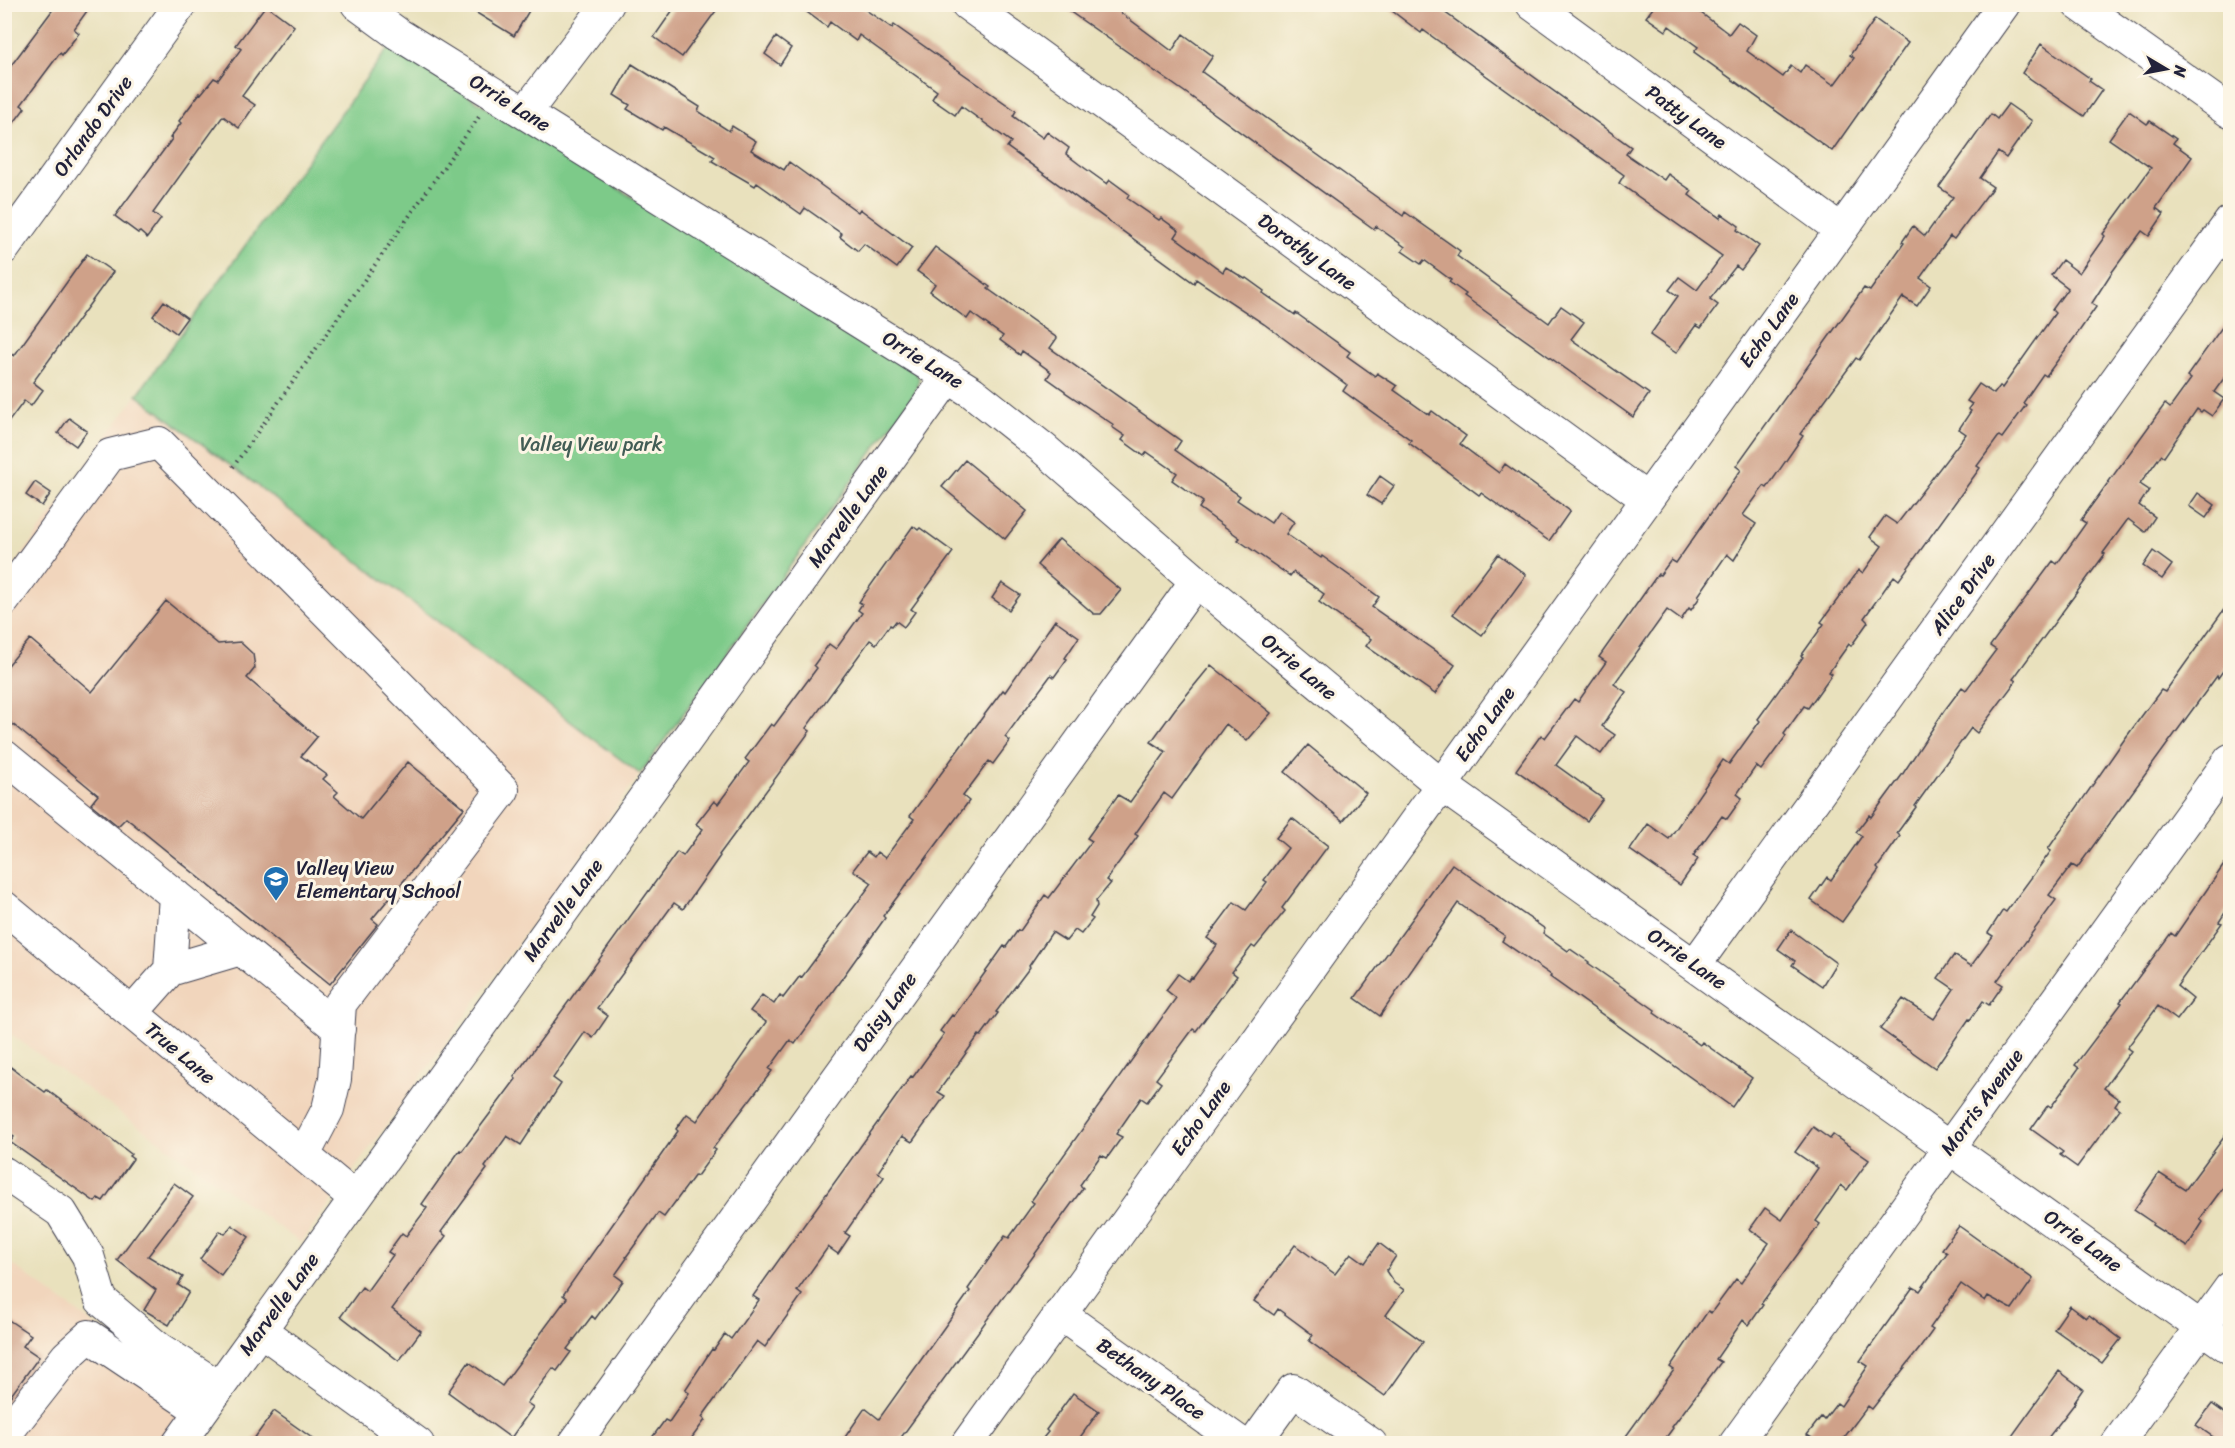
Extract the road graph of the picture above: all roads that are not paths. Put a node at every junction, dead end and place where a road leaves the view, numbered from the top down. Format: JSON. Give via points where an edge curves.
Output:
{"nodes":[{"id":1,"x":181,"y":4,"type":"edge"},
{"id":2,"x":357,"y":4,"type":"edge"},
{"id":3,"x":608,"y":4,"type":"edge"},
{"id":4,"x":968,"y":4,"type":"edge"},
{"id":5,"x":1532,"y":4,"type":"edge"},
{"id":6,"x":2004,"y":4,"type":"edge"},
{"id":7,"x":2078,"y":4,"type":"edge"},
{"id":8,"x":2230,"y":112,"type":"edge"},
{"id":9,"x":525,"y":113,"type":"junction"},
{"id":10,"x":2230,"y":222,"type":"edge"},
{"id":11,"x":1841,"y":230,"type":"junction"},
{"id":12,"x":4,"y":248,"type":"edge"},
{"id":13,"x":949,"y":376,"type":"junction"},
{"id":14,"x":1647,"y":499,"type":"junction"},
{"id":15,"x":1196,"y":581,"type":"junction"},
{"id":16,"x":4,"y":600,"type":"edge"},
{"id":17,"x":4,"y":756,"type":"edge"},
{"id":18,"x":2230,"y":760,"type":"edge"},
{"id":19,"x":1441,"y":785,"type":"junction"},
{"id":20,"x":175,"y":895,"type":"junction"},
{"id":21,"x":4,"y":907,"type":"edge"},
{"id":22,"x":241,"y":949,"type":"junction"},
{"id":23,"x":1695,"y":965,"type":"junction"},
{"id":24,"x":170,"y":970,"type":"junction"},
{"id":25,"x":132,"y":1013,"type":"junction"},
{"id":26,"x":339,"y":1029,"type":"junction"},
{"id":27,"x":1950,"y":1146,"type":"junction"},
{"id":28,"x":304,"y":1155,"type":"junction"},
{"id":29,"x":4,"y":1173,"type":"edge"},
{"id":30,"x":355,"y":1198,"type":"junction"},
{"id":31,"x":2230,"y":1288,"type":"edge"},
{"id":32,"x":1060,"y":1314,"type":"junction"},
{"id":33,"x":2202,"y":1327,"type":"junction"},
{"id":34,"x":260,"y":1330,"type":"junction"},
{"id":35,"x":2230,"y":1348,"type":"edge"},
{"id":36,"x":210,"y":1399,"type":"junction"},
{"id":37,"x":4,"y":1436,"type":"edge"},
{"id":38,"x":177,"y":1443,"type":"edge"},
{"id":39,"x":418,"y":1443,"type":"edge"},
{"id":40,"x":574,"y":1443,"type":"edge"},
{"id":41,"x":967,"y":1443,"type":"edge"},
{"id":42,"x":1242,"y":1443,"type":"edge"},
{"id":43,"x":1254,"y":1443,"type":"edge"},
{"id":44,"x":1371,"y":1443,"type":"edge"},
{"id":45,"x":1735,"y":1443,"type":"edge"},
{"id":46,"x":2117,"y":1443,"type":"edge"}],
"edges":[{"from":1,"to":12,"type":"street","name":"Orlando Drive"},
{"from":2,"to":9,"type":"street","name":"Orrie Lane"},
{"from":3,"to":9,"type":"street"},
{"from":4,"to":14,"type":"street","name":"Dorothy Lane"},
{"from":5,"to":11,"type":"street","name":"Patty Lane"},
{"from":6,"to":11,"type":"street","name":"Echo Lane"},
{"from":7,"to":8,"type":"street"},
{"from":9,"to":13,"type":"street","name":"Orrie Lane"},
{"from":10,"to":23,"type":"street","name":"Alice Drive"},
{"from":11,"to":14,"type":"street","name":"Echo Lane"},
{"from":13,"to":15,"type":"street","name":"Orrie Lane","via":[[1044,449]]},
{"from":13,"to":30,"type":"street","name":"Marvelle Lane"},
{"from":14,"to":19,"type":"street","name":"Echo Lane"},
{"from":15,"to":19,"type":"street","name":"Orrie Lane"},
{"from":15,"to":40,"type":"street","name":"Daisy Lane"},
{"from":16,"to":26,"type":"street","via":[[110,455],[159,443],[502,790],[340,1005]]},
{"from":17,"to":20,"type":"street"},
{"from":18,"to":27,"type":"street","name":"Morris Avenue"},
{"from":19,"to":23,"type":"street","name":"Orrie Lane"},
{"from":19,"to":32,"type":"street","name":"Echo Lane"},
{"from":20,"to":22,"type":"street"},
{"from":20,"to":24,"type":"street"},
{"from":21,"to":25,"type":"street","name":"True Lane"},
{"from":22,"to":24,"type":"street"},
{"from":22,"to":26,"type":"street"},
{"from":23,"to":27,"type":"street","name":"Orrie Lane"},
{"from":24,"to":25,"type":"street"},
{"from":25,"to":28,"type":"street","name":"True Lane"},
{"from":26,"to":28,"type":"street","via":[[328,1109]]},
{"from":27,"to":33,"type":"street","name":"Orrie Lane"},
{"from":27,"to":45,"type":"street","name":"Morris Avenue"},
{"from":28,"to":30,"type":"street","name":"True Lane"},
{"from":29,"to":36,"type":"street","via":[[61,1212],[88,1256],[101,1300]]},
{"from":30,"to":34,"type":"street","name":"Marvelle Lane"},
{"from":31,"to":33,"type":"street"},
{"from":32,"to":41,"type":"street","name":"Echo Lane"},
{"from":32,"to":42,"type":"street","name":"Bethany Place"},
{"from":33,"to":35,"type":"street","name":"Orrie Lane"},
{"from":33,"to":46,"type":"street"},
{"from":34,"to":36,"type":"street","name":"Marvelle Lane"},
{"from":34,"to":39,"type":"street"},
{"from":36,"to":37,"type":"street","via":[[89,1336],[67,1356]]},
{"from":36,"to":38,"type":"street","name":"Marvelle Lane"},
{"from":43,"to":44,"type":"street","via":[[1293,1390]]}]}
